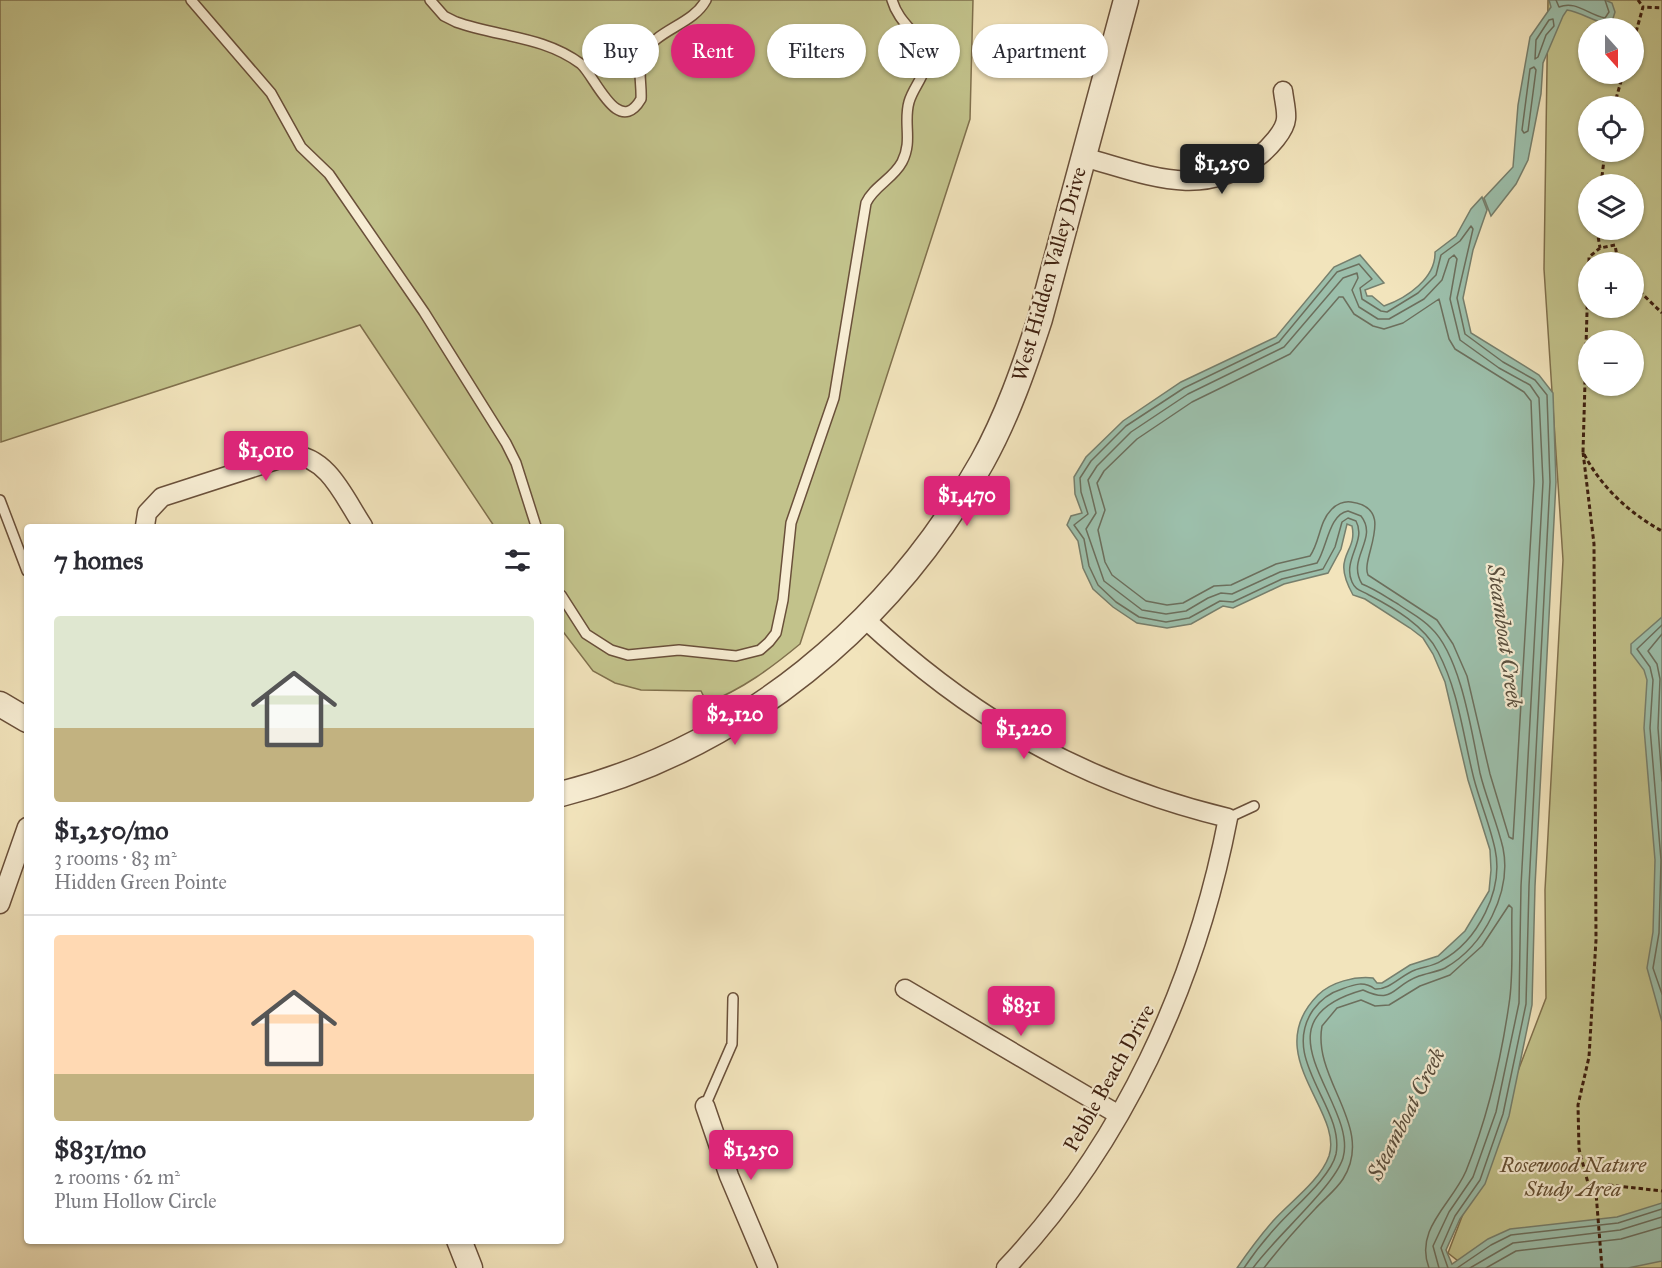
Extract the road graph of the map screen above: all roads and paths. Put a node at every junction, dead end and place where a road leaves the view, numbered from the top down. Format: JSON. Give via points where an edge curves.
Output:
{"nodes":[{"id":1,"x":191,"y":0,"type":"edge"},
{"id":2,"x":430,"y":0,"type":"edge"},
{"id":3,"x":706,"y":0,"type":"edge"},
{"id":4,"x":892,"y":0,"type":"edge"},
{"id":5,"x":1126,"y":0,"type":"edge"},
{"id":6,"x":1638,"y":0,"type":"edge"},
{"id":7,"x":1643,"y":7,"type":"junction"},
{"id":8,"x":1662,"y":8,"type":"edge"},
{"id":9,"x":1640,"y":18,"type":"edge"},
{"id":10,"x":1283,"y":91,"type":"dead end"},
{"id":11,"x":1083,"y":157,"type":"junction"},
{"id":12,"x":1599,"y":240,"type":"edge"},
{"id":13,"x":1600,"y":248,"type":"junction"},
{"id":14,"x":1595,"y":252,"type":"edge"},
{"id":15,"x":1616,"y":252,"type":"edge"},
{"id":16,"x":1644,"y":296,"type":"edge"},
{"id":17,"x":1662,"y":313,"type":"edge"},
{"id":18,"x":1587,"y":318,"type":"edge"},
{"id":19,"x":1583,"y":452,"type":"junction"},
{"id":20,"x":0,"y":500,"type":"edge"},
{"id":21,"x":145,"y":524,"type":"edge"},
{"id":22,"x":362,"y":524,"type":"edge"},
{"id":23,"x":535,"y":524,"type":"edge"},
{"id":24,"x":1662,"y":531,"type":"edge"},
{"id":25,"x":24,"y":563,"type":"edge"},
{"id":26,"x":564,"y":600,"type":"edge"},
{"id":27,"x":865,"y":620,"type":"junction"},
{"id":28,"x":0,"y":704,"type":"edge"},
{"id":29,"x":24,"y":718,"type":"edge"},
{"id":30,"x":564,"y":793,"type":"edge"},
{"id":31,"x":1254,"y":806,"type":"dead end"},
{"id":32,"x":1228,"y":818,"type":"junction"},
{"id":33,"x":24,"y":836,"type":"edge"},
{"id":34,"x":0,"y":904,"type":"edge"},
{"id":35,"x":905,"y":989,"type":"dead end"},
{"id":36,"x":733,"y":998,"type":"dead end"},
{"id":37,"x":705,"y":1106,"type":"joint"},
{"id":38,"x":1119,"y":1115,"type":"junction"},
{"id":39,"x":1662,"y":1191,"type":"edge"},
{"id":40,"x":1596,"y":1193,"type":"junction"},
{"id":41,"x":461,"y":1244,"type":"edge"},
{"id":42,"x":470,"y":1268,"type":"edge"},
{"id":43,"x":768,"y":1268,"type":"edge"},
{"id":44,"x":1006,"y":1268,"type":"edge"},
{"id":45,"x":1602,"y":1268,"type":"edge"}],
"edges":[{"from":1,"to":23,"type":"lane","via":[[271,93],[295,139],[329,174],[424,312],[506,443]]},
{"from":2,"to":3,"type":"lane","via":[[444,16],[456,22],[533,40],[576,61],[592,76],[613,107],[626,111],[641,99],[640,65],[649,47],[699,12]]},
{"from":4,"to":26,"type":"lane","via":[[899,17],[924,48],[925,69],[908,107],[909,137],[903,160],[866,203],[834,398],[791,523],[776,633],[760,650],[748,655],[725,657],[679,650],[628,655],[610,650],[586,633]]},
{"from":5,"to":11,"type":"street","name":"West Hidden Valley Drive"},
{"from":6,"to":7,"type":"path"},
{"from":7,"to":8,"type":"path"},
{"from":7,"to":9,"type":"path"},
{"from":10,"to":11,"type":"street","via":[[1286,120],[1276,138],[1247,165],[1222,177],[1192,182],[1171,180]]},
{"from":11,"to":27,"type":"street","name":"West Hidden Valley Drive","via":[[1040,319],[1006,414],[954,508],[900,581]]},
{"from":12,"to":13,"type":"path"},
{"from":13,"to":14,"type":"path"},
{"from":13,"to":15,"type":"path","via":[[1615,245]]},
{"from":16,"to":17,"type":"path"},
{"from":18,"to":19,"type":"path"},
{"from":19,"to":24,"type":"path","via":[[1594,474],[1622,502],[1643,521]]},
{"from":19,"to":40,"type":"path","via":[[1594,544],[1596,939],[1589,1057],[1578,1105],[1579,1149],[1588,1183]]},
{"from":20,"to":25,"type":"lane"},
{"from":21,"to":22,"type":"street","via":[[147,513],[162,497],[292,455],[303,455],[323,467]]},
{"from":27,"to":30,"type":"street","name":"West Hidden Valley Drive","via":[[807,672],[722,730],[619,776]]},
{"from":27,"to":32,"type":"street","via":[[950,692],[1041,749],[1145,795]]},
{"from":28,"to":29,"type":"street"},
{"from":31,"to":32,"type":"lane"},
{"from":32,"to":38,"type":"street","name":"Pebble Beach Drive","via":[[1194,951],[1148,1062]]},
{"from":33,"to":34,"type":"street"},
{"from":35,"to":38,"type":"street"},
{"from":36,"to":37,"type":"lane","via":[[732,1044]]},
{"from":37,"to":43,"type":"street","via":[[729,1176]]},
{"from":38,"to":44,"type":"street","name":"Pebble Beach Drive","via":[[1055,1210]]},
{"from":39,"to":40,"type":"path","via":[[1609,1185]]},
{"from":40,"to":45,"type":"path"},
{"from":41,"to":42,"type":"street"}]}
